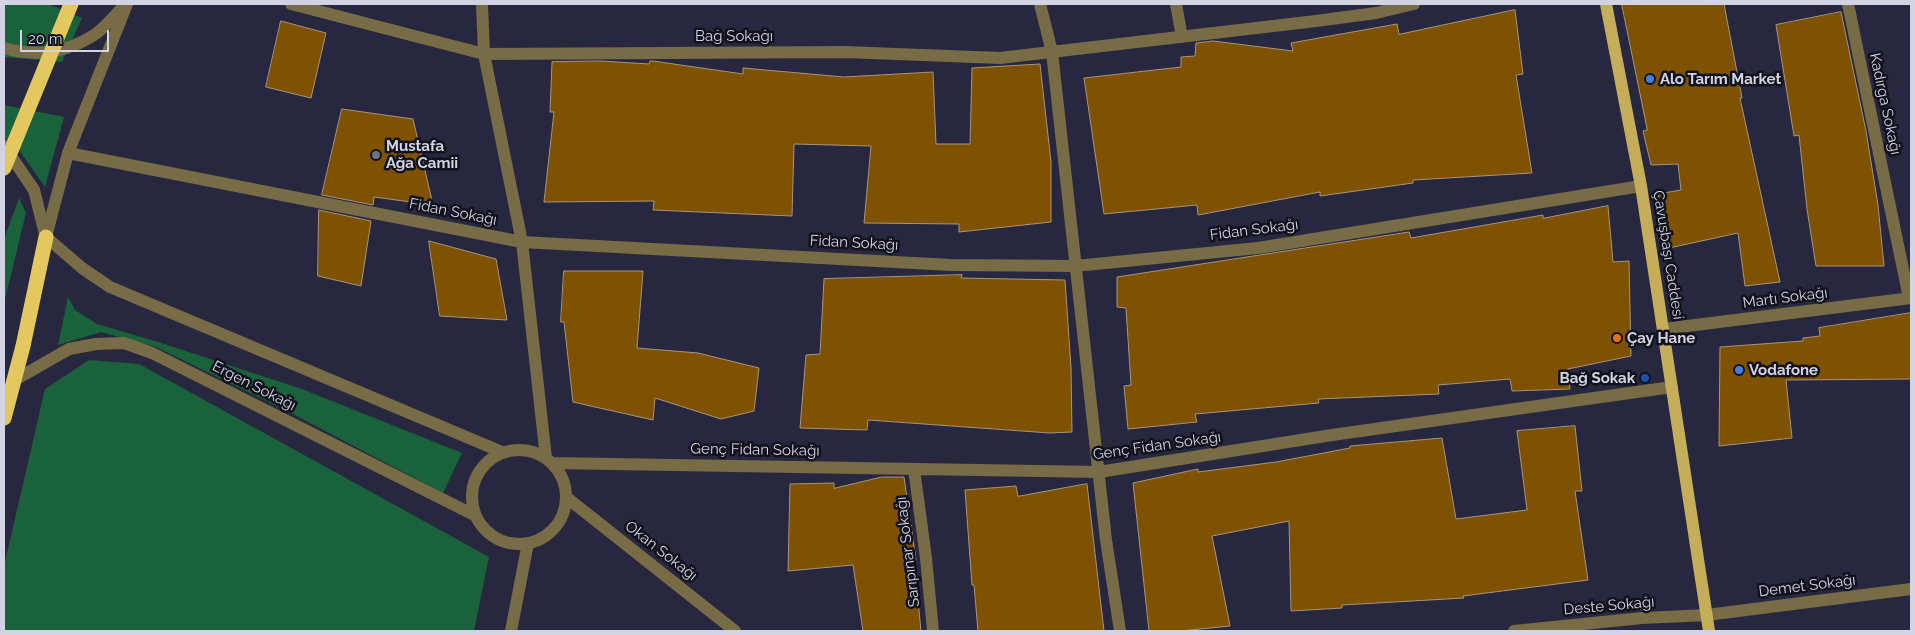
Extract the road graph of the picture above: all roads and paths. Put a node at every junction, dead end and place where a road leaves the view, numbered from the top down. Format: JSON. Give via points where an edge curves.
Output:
{"nodes":[{"id":1,"x":71,"y":4,"type":"edge"},
{"id":2,"x":126,"y":4,"type":"edge"},
{"id":3,"x":291,"y":4,"type":"edge"},
{"id":4,"x":482,"y":4,"type":"edge"},
{"id":5,"x":1040,"y":4,"type":"edge"},
{"id":6,"x":1176,"y":4,"type":"edge"},
{"id":7,"x":1414,"y":4,"type":"edge"},
{"id":8,"x":1606,"y":4,"type":"edge"},
{"id":9,"x":1848,"y":4,"type":"edge"},
{"id":10,"x":1375,"y":8,"type":"edge"},
{"id":11,"x":1182,"y":37,"type":"junction"},
{"id":12,"x":4,"y":48,"type":"edge"},
{"id":13,"x":1052,"y":52,"type":"junction"},
{"id":14,"x":484,"y":54,"type":"junction"},
{"id":15,"x":4,"y":146,"type":"edge"},
{"id":16,"x":68,"y":153,"type":"junction"},
{"id":17,"x":4,"y":168,"type":"edge"},
{"id":18,"x":1641,"y":186,"type":"junction"},
{"id":19,"x":46,"y":237,"type":"junction"},
{"id":20,"x":522,"y":242,"type":"junction"},
{"id":21,"x":1075,"y":266,"type":"junction"},
{"id":22,"x":1910,"y":298,"type":"edge"},
{"id":23,"x":1663,"y":329,"type":"junction"},
{"id":24,"x":13,"y":381,"type":"junction"},
{"id":25,"x":1672,"y":387,"type":"junction"},
{"id":26,"x":4,"y":418,"type":"edge"},
{"id":27,"x":502,"y":452,"type":"junction"},
{"id":28,"x":549,"y":460,"type":"junction"},
{"id":29,"x":914,"y":469,"type":"junction"},
{"id":30,"x":1099,"y":472,"type":"junction"},
{"id":31,"x":566,"y":497,"type":"junction"},
{"id":32,"x":476,"y":516,"type":"junction"},
{"id":33,"x":528,"y":543,"type":"junction"},
{"id":34,"x":1911,"y":589,"type":"edge"},
{"id":35,"x":1707,"y":615,"type":"junction"},
{"id":36,"x":511,"y":631,"type":"edge"},
{"id":37,"x":735,"y":631,"type":"edge"},
{"id":38,"x":933,"y":631,"type":"edge"},
{"id":39,"x":1120,"y":631,"type":"edge"},
{"id":40,"x":1514,"y":631,"type":"edge"},
{"id":41,"x":1709,"y":631,"type":"edge"}],
"edges":[{"from":1,"to":17,"type":"highway","bridge":true},
{"from":2,"to":12,"type":"street","via":[[96,34],[67,49],[40,54]]},
{"from":2,"to":16,"type":"street"},
{"from":3,"to":14,"type":"street","name":"Bağ Sokağı"},
{"from":4,"to":14,"type":"street"},
{"from":5,"to":13,"type":"street"},
{"from":6,"to":11,"type":"street"},
{"from":7,"to":10,"type":"street","name":"Bağ Sokağı"},
{"from":8,"to":18,"type":"main road","name":"Çavuşbaşı Caddesi"},
{"from":9,"to":22,"type":"street","name":"Kadırga Sokağı"},
{"from":10,"to":11,"type":"street","name":"Bağ Sokağı"},
{"from":11,"to":13,"type":"street","name":"Bağ Sokağı"},
{"from":13,"to":14,"type":"street","name":"Bağ Sokağı","via":[[1000,58],[845,52]]},
{"from":13,"to":21,"type":"street"},
{"from":14,"to":20,"type":"street"},
{"from":15,"to":19,"type":"street","via":[[34,190]]},
{"from":16,"to":19,"type":"street"},
{"from":16,"to":20,"type":"street","name":"Fidan Sokağı"},
{"from":18,"to":21,"type":"street","name":"Fidan Sokağı","via":[[1258,248]]},
{"from":18,"to":23,"type":"main road","name":"Çavuşbaşı Caddesi"},
{"from":19,"to":24,"type":"highway"},
{"from":19,"to":27,"type":"street","via":[[110,287]]},
{"from":20,"to":21,"type":"street","name":"Fidan Sokağı","via":[[951,265]]},
{"from":20,"to":28,"type":"street"},
{"from":21,"to":30,"type":"street"},
{"from":22,"to":23,"type":"street","name":"Martı Sokağı"},
{"from":23,"to":25,"type":"main road","name":"Çavuşbaşı Caddesi"},
{"from":24,"to":26,"type":"highway"},
{"from":24,"to":32,"type":"street","name":"Ergen Sokağı","via":[[69,349],[124,343],[152,353]]},
{"from":25,"to":30,"type":"street","name":"Genç Fidan Sokağı"},
{"from":25,"to":35,"type":"main road","name":"Çavuşbaşı Caddesi"},
{"from":27,"to":28,"type":"street","via":[[532,451]]},
{"from":27,"to":32,"type":"street","via":[[479,471],[473,485]]},
{"from":28,"to":29,"type":"street","name":"Genç Fidan Sokağı"},
{"from":28,"to":31,"type":"street","via":[[564,482]]},
{"from":29,"to":30,"type":"street","name":"Genç Fidan Sokağı"},
{"from":29,"to":38,"type":"street","name":"Sarıpınar Sokağı"},
{"from":30,"to":39,"type":"street"},
{"from":31,"to":33,"type":"street","via":[[563,513],[555,526],[543,537]]},
{"from":31,"to":37,"type":"street","name":"Okan Sokağı"},
{"from":32,"to":33,"type":"street","via":[[484,529],[497,539],[513,544]]},
{"from":33,"to":36,"type":"street"},
{"from":34,"to":35,"type":"street","name":"Demet Sokağı"},
{"from":35,"to":40,"type":"street","name":"Deste Sokağı"},
{"from":35,"to":41,"type":"main road","name":"Çavuşbaşı Caddesi"}]}
